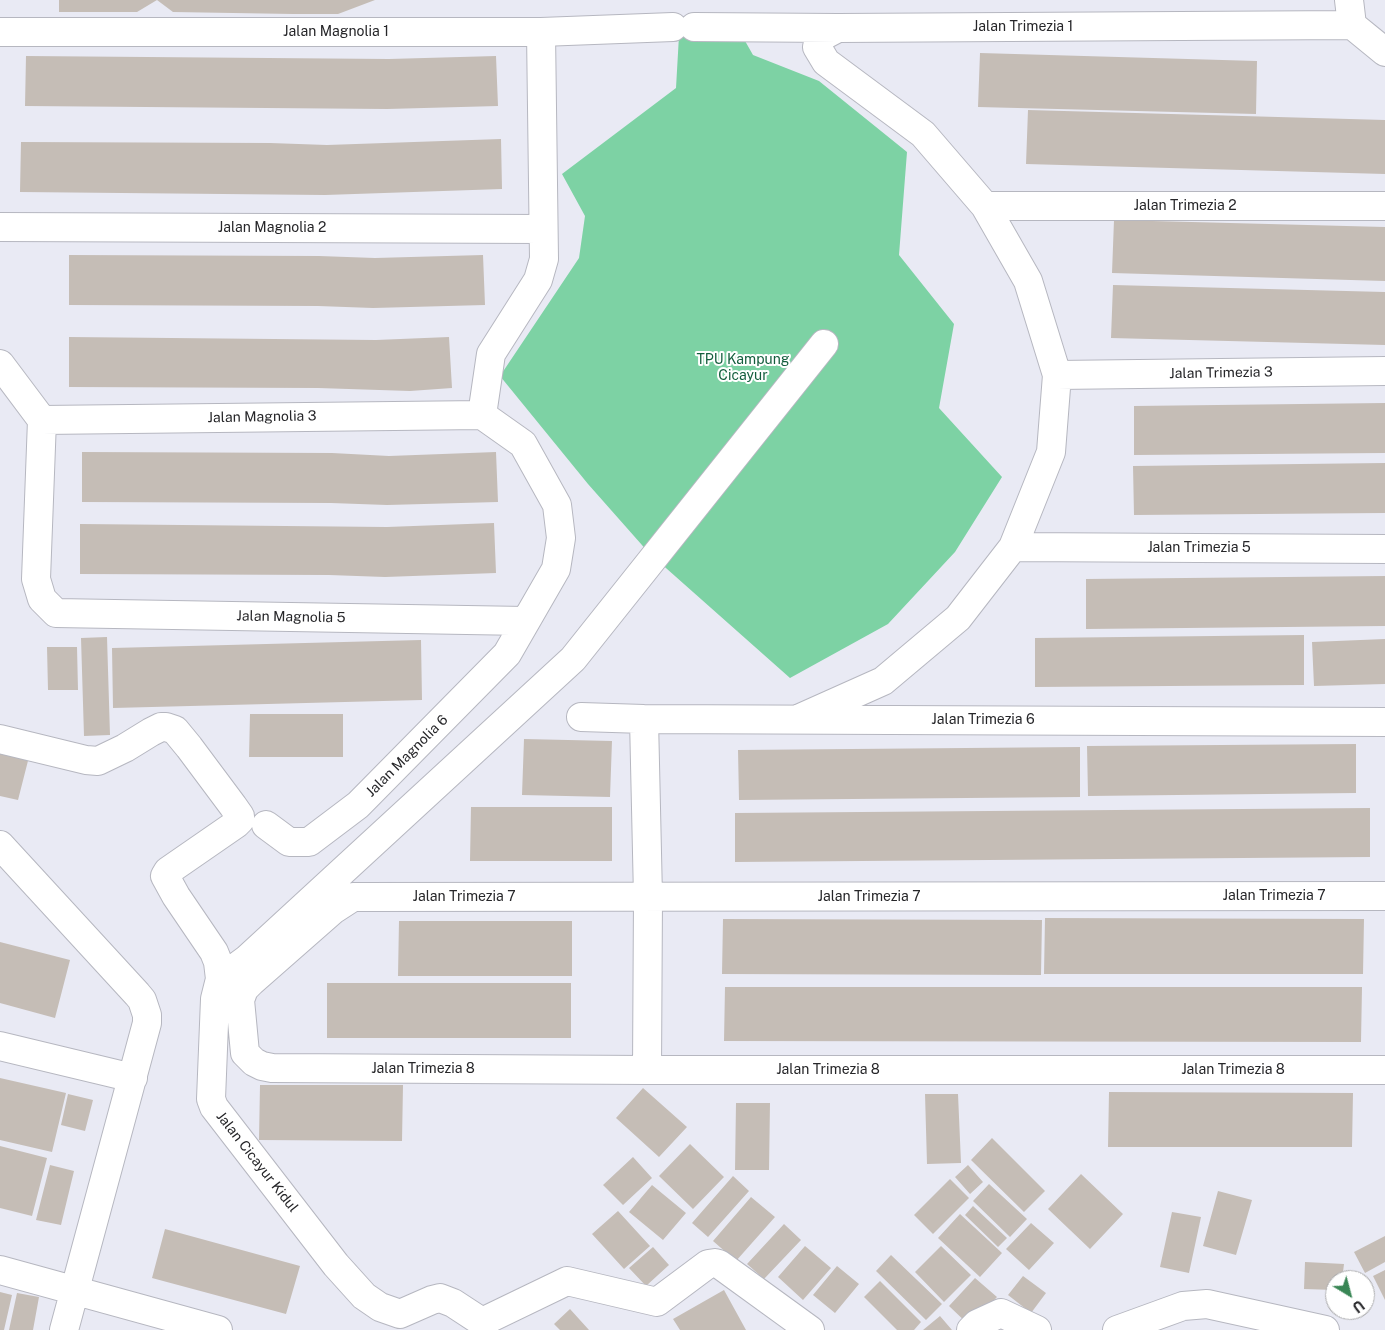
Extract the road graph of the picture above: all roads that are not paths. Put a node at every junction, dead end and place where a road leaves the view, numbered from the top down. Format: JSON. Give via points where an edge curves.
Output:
{"nodes":[{"id":1,"x":1351,"y":13,"type":"edge"},
{"id":2,"x":684,"y":27,"type":"joint"},
{"id":3,"x":838,"y":28,"type":"junction"},
{"id":4,"x":0,"y":32,"type":"edge"},
{"id":5,"x":541,"y":32,"type":"junction"},
{"id":6,"x":1385,"y":52,"type":"edge"},
{"id":7,"x":985,"y":206,"type":"junction"},
{"id":8,"x":1385,"y":206,"type":"edge"},
{"id":9,"x":0,"y":227,"type":"edge"},
{"id":10,"x":544,"y":229,"type":"junction"},
{"id":11,"x":824,"y":344,"type":"dead end"},
{"id":12,"x":0,"y":364,"type":"edge"},
{"id":13,"x":1385,"y":371,"type":"edge"},
{"id":14,"x":1057,"y":375,"type":"junction"},
{"id":15,"x":482,"y":415,"type":"junction"},
{"id":16,"x":42,"y":420,"type":"junction"},
{"id":17,"x":1013,"y":547,"type":"junction"},
{"id":18,"x":1385,"y":549,"type":"edge"},
{"id":19,"x":525,"y":621,"type":"junction"},
{"id":20,"x":581,"y":716,"type":"dead end"},
{"id":21,"x":798,"y":719,"type":"junction"},
{"id":22,"x":644,"y":720,"type":"junction"},
{"id":23,"x":1385,"y":722,"type":"edge"},
{"id":24,"x":0,"y":739,"type":"edge"},
{"id":25,"x":266,"y":825,"type":"dead end"},
{"id":26,"x":0,"y":845,"type":"edge"},
{"id":27,"x":1385,"y":896,"type":"edge"},
{"id":28,"x":648,"y":897,"type":"junction"},
{"id":29,"x":220,"y":979,"type":"junction"},
{"id":30,"x":0,"y":1046,"type":"edge"},
{"id":31,"x":272,"y":1068,"type":"joint"},
{"id":32,"x":647,"y":1070,"type":"junction"},
{"id":33,"x":1385,"y":1070,"type":"edge"},
{"id":34,"x":133,"y":1078,"type":"junction"},
{"id":35,"x":0,"y":1270,"type":"edge"},
{"id":36,"x":75,"y":1290,"type":"junction"},
{"id":37,"x":64,"y":1330,"type":"edge"},
{"id":38,"x":218,"y":1330,"type":"edge"},
{"id":39,"x":810,"y":1330,"type":"edge"},
{"id":40,"x":971,"y":1330,"type":"edge"},
{"id":41,"x":1038,"y":1330,"type":"edge"},
{"id":42,"x":1117,"y":1330,"type":"edge"},
{"id":43,"x":1325,"y":1330,"type":"edge"}],
"edges":[{"from":1,"to":3,"type":"street","name":"Jalan Trimezia 1"},
{"from":1,"to":6,"type":"street"},
{"from":2,"to":3,"type":"street","name":"Jalan Trimezia 1"},
{"from":2,"to":5,"type":"street","name":"Jalan Magnolia 1"},
{"from":3,"to":7,"type":"street","via":[[821,37],[817,47],[826,62],[923,134]]},
{"from":4,"to":5,"type":"street","name":"Jalan Magnolia 1"},
{"from":5,"to":10,"type":"street"},
{"from":7,"to":8,"type":"street","name":"Jalan Trimezia 2"},
{"from":7,"to":14,"type":"street","via":[[1028,281]]},
{"from":9,"to":10,"type":"street","name":"Jalan Magnolia 2"},
{"from":10,"to":15,"type":"street","via":[[544,259],[538,280],[491,354]]},
{"from":11,"to":29,"type":"street","via":[[573,659],[247,959]]},
{"from":12,"to":16,"type":"street"},
{"from":13,"to":14,"type":"street","name":"Jalan Trimezia 3"},
{"from":14,"to":17,"type":"street","via":[[1051,452]]},
{"from":15,"to":16,"type":"street","name":"Jalan Magnolia 3"},
{"from":15,"to":19,"type":"street","name":"Jalan Magnolia 6","via":[[523,444],[557,505],[561,538],[556,570]]},
{"from":16,"to":19,"type":"street","name":"Jalan Magnolia 5","via":[[36,579],[42,599],[56,612]]},
{"from":17,"to":18,"type":"street","name":"Jalan Trimezia 5"},
{"from":17,"to":21,"type":"street","via":[[958,618],[883,681]]},
{"from":19,"to":25,"type":"street","name":"Jalan Magnolia 6","via":[[507,654],[358,805],[309,842],[289,842]]},
{"from":20,"to":22,"type":"street","name":"Jalan Trimezia 6"},
{"from":21,"to":22,"type":"street","name":"Jalan Trimezia 6"},
{"from":21,"to":23,"type":"street","name":"Jalan Trimezia 6"},
{"from":22,"to":28,"type":"street"},
{"from":24,"to":29,"type":"street","name":"Jalan Cicayur Kidul","via":[[98,761],[161,727],[175,730],[240,816],[236,824],[165,876],[217,958]]},
{"from":26,"to":34,"type":"street","via":[[142,1000],[147,1023]]},
{"from":27,"to":28,"type":"street","name":"Jalan Trimezia 7"},
{"from":28,"to":31,"type":"street","name":"Jalan Trimezia 7","via":[[353,897],[333,910],[244,989],[240,1000],[245,1052],[254,1062]]},
{"from":28,"to":32,"type":"street"},
{"from":29,"to":39,"type":"street","name":"Jalan Cicayur Kidul","via":[[215,999],[210,1088],[214,1106],[336,1266],[364,1296],[380,1307],[400,1314],[440,1298],[482,1322],[568,1281],[657,1302],[708,1264],[715,1263]]},
{"from":30,"to":34,"type":"street"},
{"from":31,"to":32,"type":"street","name":"Jalan Trimezia 8"},
{"from":32,"to":33,"type":"street","name":"Jalan Trimezia 8"},
{"from":34,"to":36,"type":"street"},
{"from":35,"to":36,"type":"street"},
{"from":36,"to":37,"type":"street"},
{"from":36,"to":38,"type":"street"},
{"from":40,"to":41,"type":"street","via":[[1001,1313]]},
{"from":42,"to":43,"type":"street","via":[[1183,1306],[1207,1304]]}]}
